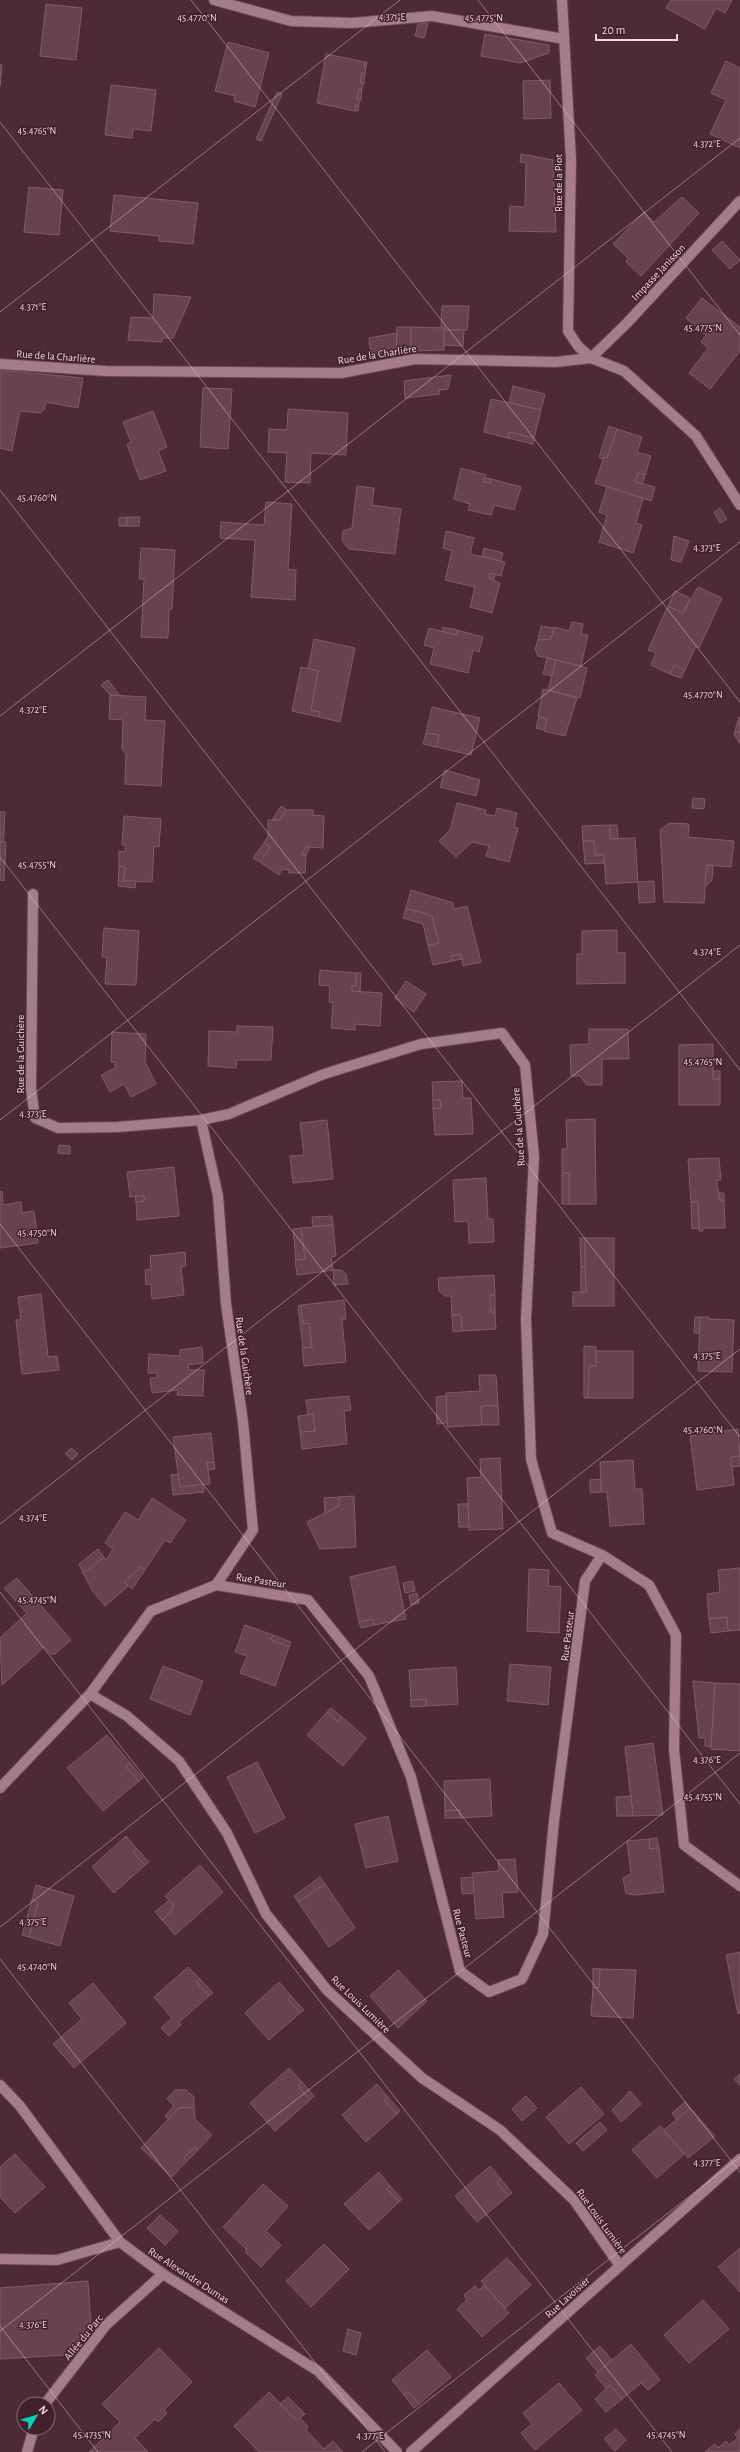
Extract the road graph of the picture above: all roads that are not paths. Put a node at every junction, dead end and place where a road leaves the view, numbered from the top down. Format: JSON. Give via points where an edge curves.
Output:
{"nodes":[{"id":1,"x":214,"y":0,"type":"edge"},
{"id":2,"x":562,"y":0,"type":"edge"},
{"id":3,"x":564,"y":39,"type":"junction"},
{"id":4,"x":740,"y":201,"type":"edge"},
{"id":5,"x":592,"y":358,"type":"junction"},
{"id":6,"x":0,"y":364,"type":"edge"},
{"id":7,"x":740,"y":505,"type":"edge"},
{"id":8,"x":34,"y":894,"type":"dead end"},
{"id":9,"x":201,"y":1120,"type":"junction"},
{"id":10,"x":602,"y":1555,"type":"junction"},
{"id":11,"x":216,"y":1585,"type":"junction"},
{"id":12,"x":90,"y":1694,"type":"junction"},
{"id":13,"x":0,"y":1788,"type":"edge"},
{"id":14,"x":740,"y":1886,"type":"edge"},
{"id":15,"x":0,"y":2085,"type":"edge"},
{"id":16,"x":740,"y":2159,"type":"edge"},
{"id":17,"x":120,"y":2242,"type":"junction"},
{"id":18,"x":0,"y":2259,"type":"edge"},
{"id":19,"x":620,"y":2266,"type":"junction"},
{"id":20,"x":163,"y":2274,"type":"junction"},
{"id":21,"x":51,"y":2396,"type":"edge"},
{"id":22,"x":31,"y":2436,"type":"edge"},
{"id":23,"x":26,"y":2452,"type":"edge"},
{"id":24,"x":396,"y":2452,"type":"edge"},
{"id":25,"x":411,"y":2452,"type":"edge"}],
"edges":[{"from":1,"to":3,"type":"street","via":[[290,21],[352,23],[432,16]]},
{"from":2,"to":3,"type":"street","name":"Rue de la Piot"},
{"from":3,"to":5,"type":"street","name":"Rue de la Piot","via":[[571,160],[568,331],[578,346]]},
{"from":4,"to":5,"type":"street","name":"Impasse Janisson"},
{"from":5,"to":6,"type":"street","name":"Rue de la Charlière","via":[[556,362],[415,359],[341,373],[106,371]]},
{"from":5,"to":7,"type":"street","name":"Rue de la Charlière","via":[[624,371],[696,436]]},
{"from":8,"to":9,"type":"street","name":"Rue de la Guichère","via":[[30,1089],[35,1118],[58,1128],[118,1127]]},
{"from":9,"to":10,"type":"street","name":"Rue de la Guichère","via":[[229,1114],[324,1074],[421,1044],[502,1033],[525,1065],[534,1157],[526,1319],[531,1459],[552,1533]]},
{"from":9,"to":11,"type":"street","name":"Rue de la Guichère","via":[[218,1196],[226,1304],[253,1530]]},
{"from":10,"to":11,"type":"street","name":"Rue Pasteur","via":[[585,1581],[554,1821],[544,1934],[522,1979],[489,1992],[460,1971],[411,1777],[369,1676],[308,1600]]},
{"from":10,"to":14,"type":"street","via":[[649,1585],[676,1635],[674,1749],[684,1845]]},
{"from":11,"to":12,"type":"street","via":[[151,1610]]},
{"from":12,"to":13,"type":"street"},
{"from":12,"to":19,"type":"street","name":"Rue Louis Lumière","via":[[127,1716],[179,1761],[227,1833],[266,1914],[327,1990],[422,2078],[500,2130],[574,2200]]},
{"from":15,"to":17,"type":"street","name":"Rue Alexandre Dumas","via":[[20,2106]]},
{"from":16,"to":19,"type":"street","name":"Rue Lavoisier"},
{"from":17,"to":18,"type":"street","via":[[58,2260]]},
{"from":17,"to":20,"type":"street","name":"Rue Alexandre Dumas"},
{"from":19,"to":25,"type":"street","name":"Rue Lavoisier"},
{"from":20,"to":21,"type":"street","name":"Allée du Parc","via":[[106,2325]]},
{"from":20,"to":24,"type":"street","name":"Rue Alexandre Dumas","via":[[318,2370]]},
{"from":22,"to":23,"type":"street"}]}
